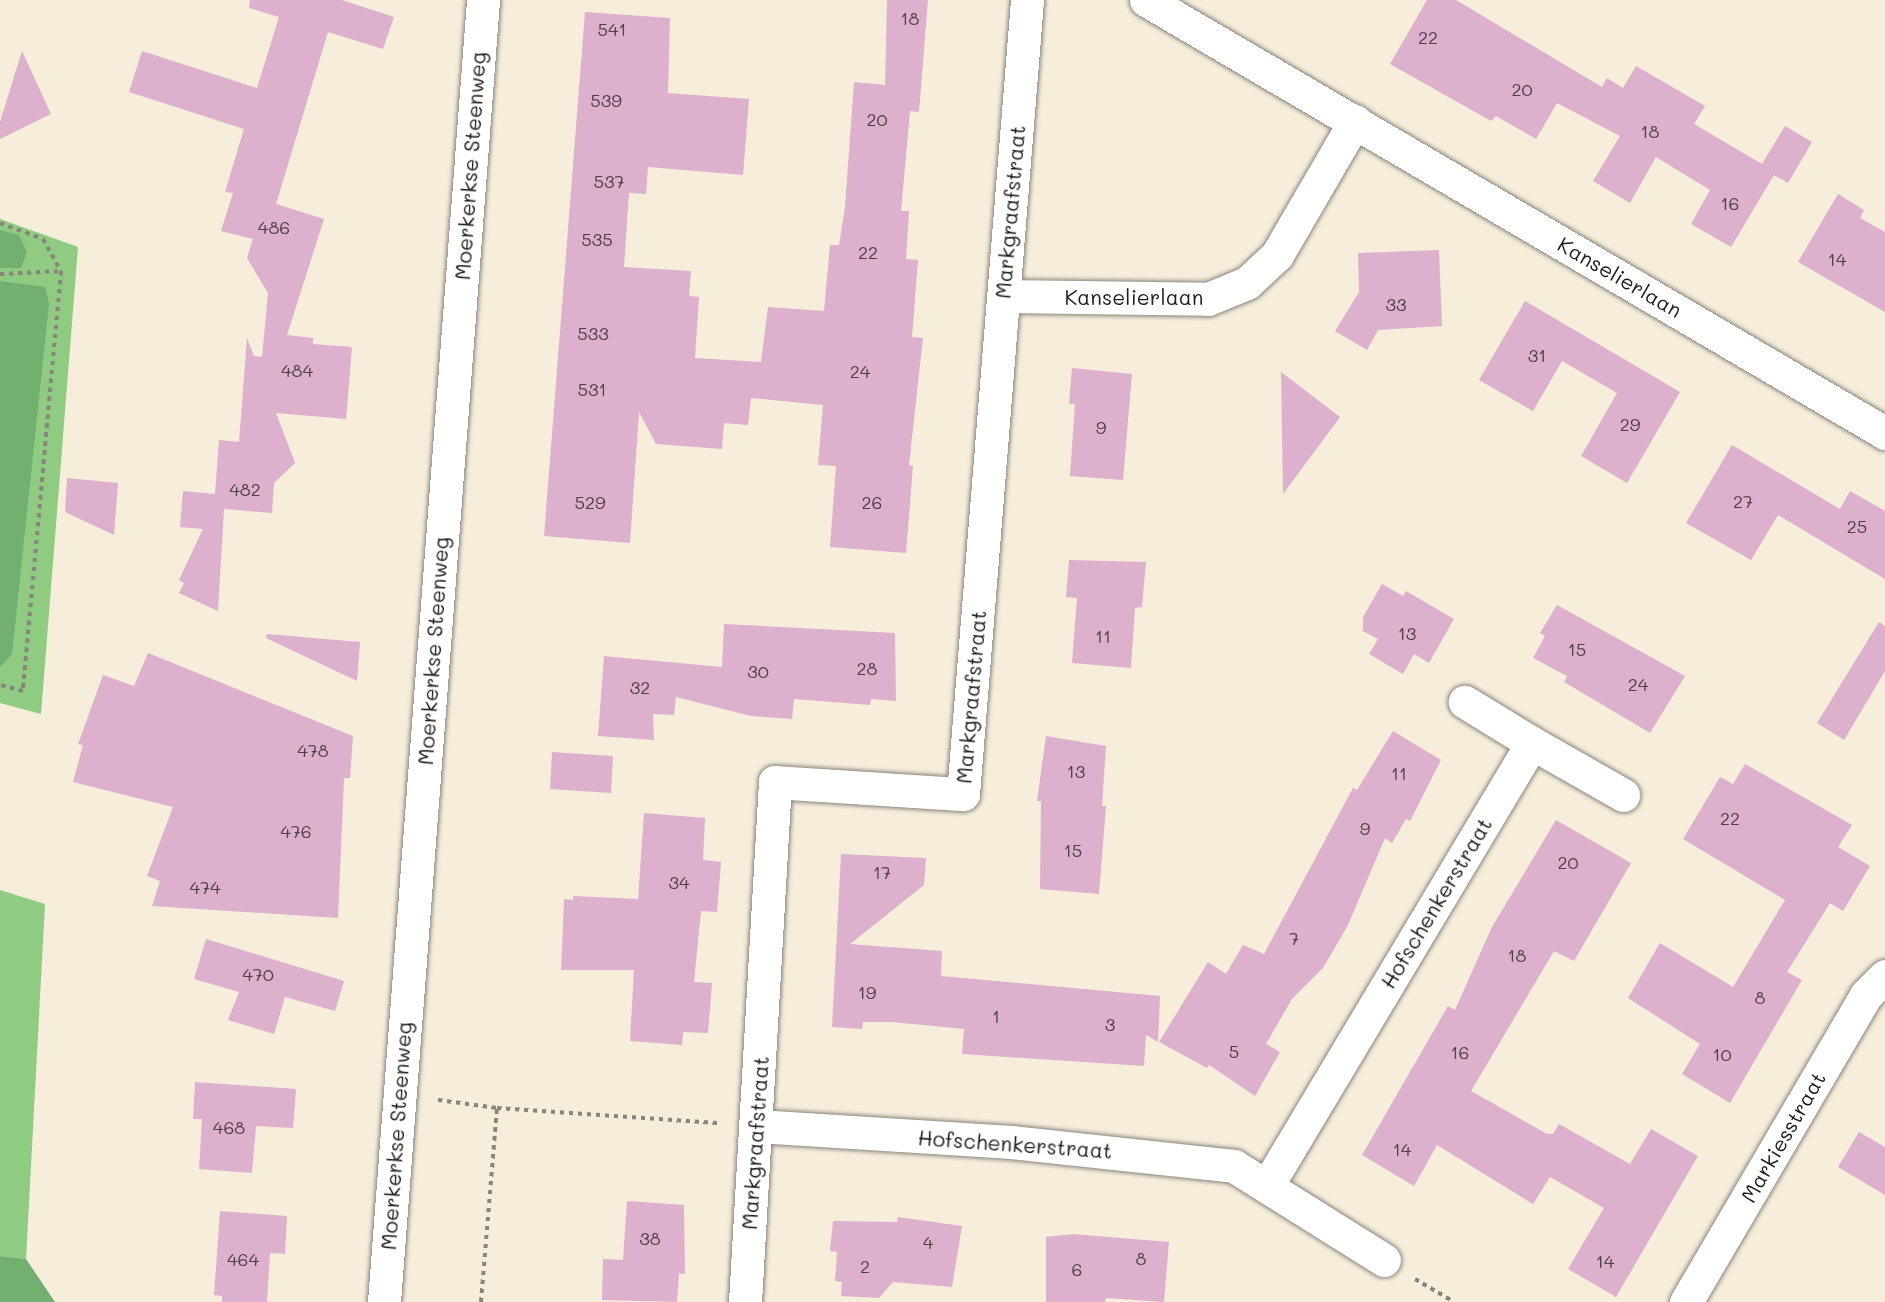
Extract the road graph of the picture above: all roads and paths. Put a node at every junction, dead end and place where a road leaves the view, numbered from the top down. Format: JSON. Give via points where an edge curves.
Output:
{"nodes":[{"id":1,"x":483,"y":0,"type":"edge"},
{"id":2,"x":1027,"y":0,"type":"edge"},
{"id":3,"x":1146,"y":0,"type":"edge"},
{"id":4,"x":1355,"y":121,"type":"junction"},
{"id":5,"x":0,"y":223,"type":"edge"},
{"id":6,"x":61,"y":271,"type":"junction"},
{"id":7,"x":0,"y":274,"type":"edge"},
{"id":8,"x":1003,"y":296,"type":"junction"},
{"id":9,"x":1885,"y":432,"type":"edge"},
{"id":10,"x":0,"y":685,"type":"edge"},
{"id":11,"x":1465,"y":702,"type":"dead end"},
{"id":12,"x":1532,"y":743,"type":"junction"},
{"id":13,"x":1623,"y":795,"type":"dead end"},
{"id":14,"x":1885,"y":976,"type":"edge"},
{"id":15,"x":399,"y":1095,"type":"junction"},
{"id":16,"x":496,"y":1108,"type":"junction"},
{"id":17,"x":757,"y":1126,"type":"junction"},
{"id":18,"x":1267,"y":1186,"type":"junction"},
{"id":19,"x":1384,"y":1260,"type":"joint"},
{"id":20,"x":384,"y":1302,"type":"edge"},
{"id":21,"x":481,"y":1302,"type":"edge"},
{"id":22,"x":745,"y":1302,"type":"edge"},
{"id":23,"x":1454,"y":1302,"type":"edge"},
{"id":24,"x":1686,"y":1302,"type":"edge"}],
"edges":[{"from":1,"to":15,"type":"street","name":"Moerkerkse Steenweg"},
{"from":2,"to":8,"type":"street","name":"Markgraafstraat"},
{"from":3,"to":4,"type":"street","name":"Kanselierlaan"},
{"from":4,"to":8,"type":"street","name":"Kanselierlaan","via":[[1277,255],[1247,283],[1208,299]]},
{"from":4,"to":9,"type":"street","name":"Kanselierlaan"},
{"from":5,"to":6,"type":"path","via":[[43,239]]},
{"from":6,"to":7,"type":"path"},
{"from":6,"to":10,"type":"path","via":[[23,691]]},
{"from":8,"to":17,"type":"street","name":"Markgraafstraat","via":[[963,794],[775,782]]},
{"from":11,"to":12,"type":"street"},
{"from":12,"to":13,"type":"street"},
{"from":12,"to":18,"type":"street","name":"Hofschenkerstraat"},
{"from":14,"to":24,"type":"street","name":"Markiesstraat","via":[[1866,995]]},
{"from":15,"to":16,"type":"path"},
{"from":15,"to":20,"type":"street","name":"Moerkerkse Steenweg"},
{"from":16,"to":17,"type":"path"},
{"from":16,"to":21,"type":"path"},
{"from":17,"to":18,"type":"street","name":"Hofschenkerstraat","via":[[1147,1154],[1234,1166]]},
{"from":17,"to":22,"type":"street","name":"Markgraafstraat"},
{"from":18,"to":19,"type":"street","name":"Hofschenkerstraat"},
{"from":19,"to":23,"type":"path"}]}
